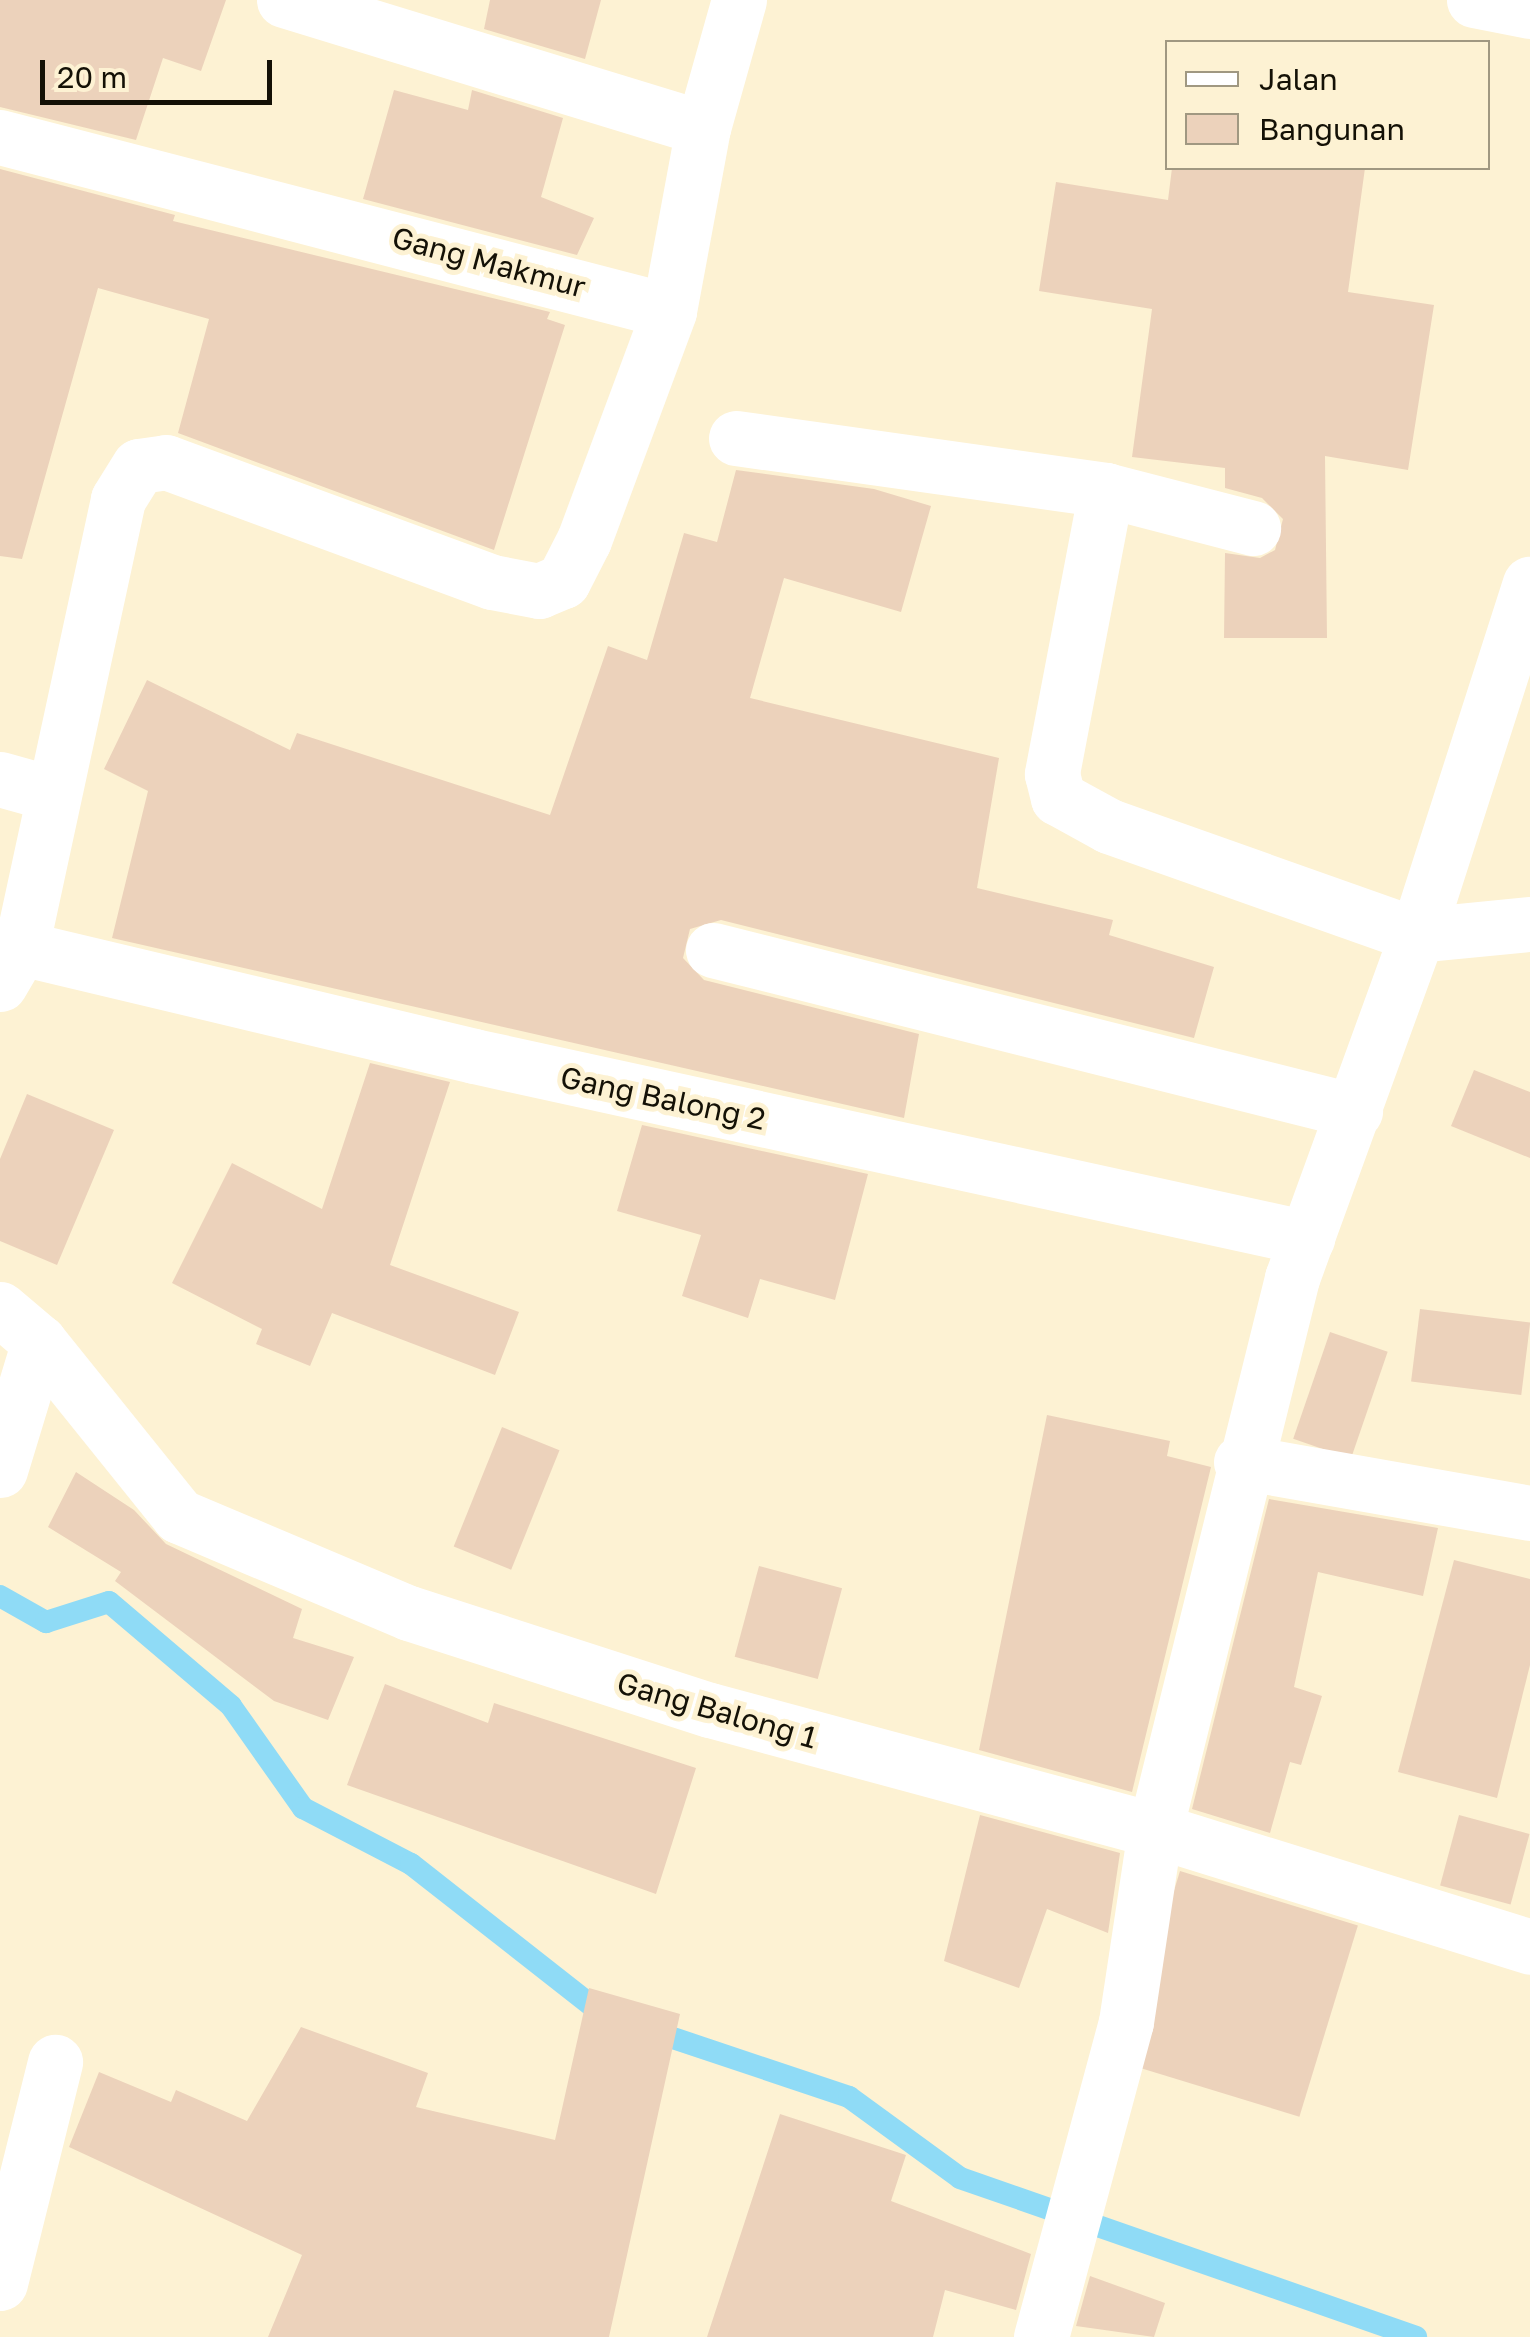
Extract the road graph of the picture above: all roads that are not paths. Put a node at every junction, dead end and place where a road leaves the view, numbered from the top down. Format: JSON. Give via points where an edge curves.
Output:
{"nodes":[{"id":1,"x":284,"y":0,"type":"edge"},
{"id":2,"x":739,"y":0,"type":"edge"},
{"id":3,"x":1474,"y":0,"type":"edge"},
{"id":4,"x":1530,"y":11,"type":"edge"},
{"id":5,"x":703,"y":128,"type":"junction"},
{"id":6,"x":0,"y":137,"type":"edge"},
{"id":7,"x":669,"y":310,"type":"junction"},
{"id":8,"x":736,"y":438,"type":"dead end"},
{"id":9,"x":1106,"y":490,"type":"junction"},
{"id":10,"x":1253,"y":528,"type":"dead end"},
{"id":11,"x":1530,"y":584,"type":"edge"},
{"id":12,"x":25,"y":786,"type":"edge"},
{"id":13,"x":1530,"y":924,"type":"edge"},
{"id":14,"x":1417,"y":936,"type":"junction"},
{"id":15,"x":713,"y":950,"type":"dead end"},
{"id":16,"x":10,"y":966,"type":"edge"},
{"id":17,"x":1355,"y":1111,"type":"junction"},
{"id":18,"x":1307,"y":1238,"type":"junction"},
{"id":19,"x":20,"y":1326,"type":"edge"},
{"id":20,"x":1241,"y":1462,"type":"junction"},
{"id":21,"x":0,"y":1470,"type":"edge"},
{"id":22,"x":1530,"y":1513,"type":"edge"},
{"id":23,"x":1155,"y":1830,"type":"junction"},
{"id":24,"x":1528,"y":1940,"type":"edge"},
{"id":25,"x":54,"y":2062,"type":"dead end"},
{"id":26,"x":0,"y":2283,"type":"edge"},
{"id":27,"x":1042,"y":2337,"type":"edge"}],
"edges":[{"from":1,"to":5,"type":"street"},
{"from":2,"to":5,"type":"street"},
{"from":3,"to":4,"type":"street"},
{"from":5,"to":7,"type":"street"},
{"from":6,"to":7,"type":"street","name":"Gang Makmur"},
{"from":7,"to":12,"type":"street","via":[[584,540],[563,581],[539,591],[492,582],[166,462],[139,466],[118,499]]},
{"from":8,"to":9,"type":"street"},
{"from":9,"to":10,"type":"street"},
{"from":9,"to":14,"type":"street","via":[[1052,774],[1058,798],[1109,826]]},
{"from":11,"to":14,"type":"street"},
{"from":12,"to":16,"type":"street"},
{"from":13,"to":14,"type":"street"},
{"from":14,"to":17,"type":"street"},
{"from":15,"to":17,"type":"street"},
{"from":16,"to":18,"type":"street","name":"Gang Balong 2","via":[[474,1056]]},
{"from":17,"to":18,"type":"street"},
{"from":18,"to":20,"type":"street"},
{"from":19,"to":21,"type":"street"},
{"from":19,"to":23,"type":"street","name":"Gang Balong 1","via":[[179,1516],[408,1613],[551,1662]]},
{"from":20,"to":22,"type":"street"},
{"from":20,"to":23,"type":"street"},
{"from":23,"to":24,"type":"street","name":"Gang Balong 1"},
{"from":23,"to":27,"type":"street","via":[[1126,2022]]},
{"from":25,"to":26,"type":"street"}]}
